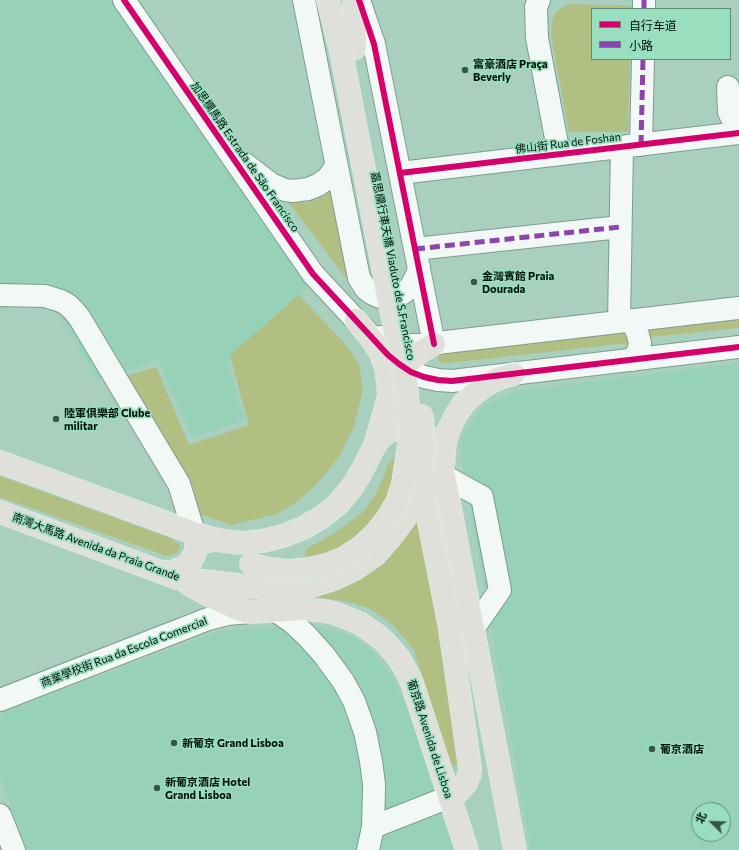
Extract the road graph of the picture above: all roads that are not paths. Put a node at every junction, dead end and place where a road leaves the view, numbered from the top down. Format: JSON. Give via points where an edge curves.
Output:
{"nodes":[{"id":1,"x":124,"y":0,"type":"edge"},
{"id":2,"x":304,"y":0,"type":"edge"},
{"id":3,"x":328,"y":0,"type":"edge"},
{"id":4,"x":354,"y":0,"type":"edge"},
{"id":5,"x":359,"y":0,"type":"edge"},
{"id":6,"x":539,"y":0,"type":"edge"},
{"id":7,"x":348,"y":50,"type":"junction"},
{"id":8,"x":643,"y":60,"type":"edge"},
{"id":9,"x":728,"y":87,"type":"dead end"},
{"id":10,"x":732,"y":126,"type":"edge"},
{"id":11,"x":632,"y":146,"type":"junction"},
{"id":12,"x":226,"y":147,"type":"junction"},
{"id":13,"x":559,"y":154,"type":"junction"},
{"id":14,"x":336,"y":166,"type":"junction"},
{"id":15,"x":400,"y":173,"type":"junction"},
{"id":16,"x":620,"y":227,"type":"junction"},
{"id":17,"x":417,"y":258,"type":"junction"},
{"id":18,"x":0,"y":295,"type":"edge"},
{"id":19,"x":739,"y":308,"type":"edge"},
{"id":20,"x":356,"y":320,"type":"junction"},
{"id":21,"x":624,"y":322,"type":"junction"},
{"id":22,"x":434,"y":344,"type":"junction"},
{"id":23,"x":739,"y":347,"type":"edge"},
{"id":24,"x":633,"y":360,"type":"junction"},
{"id":25,"x":404,"y":368,"type":"junction"},
{"id":26,"x":514,"y":374,"type":"junction"},
{"id":27,"x":388,"y":396,"type":"junction"},
{"id":28,"x":375,"y":445,"type":"junction"},
{"id":29,"x":0,"y":462,"type":"edge"},
{"id":30,"x":422,"y":473,"type":"junction"},
{"id":31,"x":444,"y":474,"type":"junction"},
{"id":32,"x":0,"y":512,"type":"edge"},
{"id":33,"x":196,"y":533,"type":"junction"},
{"id":34,"x":169,"y":574,"type":"junction"},
{"id":35,"x":240,"y":585,"type":"joint"},
{"id":36,"x":276,"y":611,"type":"junction"},
{"id":37,"x":250,"y":612,"type":"junction"},
{"id":38,"x":450,"y":628,"type":"junction"},
{"id":39,"x":473,"y":629,"type":"junction"},
{"id":40,"x":0,"y":700,"type":"edge"},
{"id":41,"x":495,"y":742,"type":"junction"},
{"id":42,"x":449,"y":797,"type":"junction"},
{"id":43,"x":0,"y":814,"type":"edge"},
{"id":44,"x":373,"y":827,"type":"junction"},
{"id":45,"x":14,"y":850,"type":"edge"},
{"id":46,"x":368,"y":850,"type":"edge"},
{"id":47,"x":467,"y":850,"type":"edge"},
{"id":48,"x":515,"y":850,"type":"edge"}],
"edges":[{"from":1,"to":12,"type":"street","name":"加思欄馬路 Estrada de São Francisco"},
{"from":2,"to":14,"type":"street"},
{"from":3,"to":7,"type":"main road"},
{"from":4,"to":7,"type":"main road"},
{"from":5,"to":15,"type":"street","via":[[374,44]]},
{"from":6,"to":13,"type":"street","via":[[536,7],[537,38]]},
{"from":7,"to":30,"type":"main road","name":"嘉思欄行車天橋 Viaduto de S.Francisco","bridge":true,"via":[[421,388],[424,449]]},
{"from":7,"to":33,"type":"main road","name":"嘉思欄行車天橋 Viaduto de S.Francisco","bridge":true,"via":[[407,391],[410,437],[403,484],[397,502],[375,534],[344,558],[326,565],[288,571],[269,569],[250,564]]},
{"from":8,"to":11,"type":"street"},
{"from":9,"to":10,"type":"street"},
{"from":10,"to":11,"type":"street","name":"佛山街 Rua de Foshan"},
{"from":11,"to":13,"type":"street","name":"佛山街 Rua de Foshan"},
{"from":11,"to":16,"type":"street"},
{"from":12,"to":14,"type":"street","via":[[268,182],[285,190],[304,190],[318,185],[328,178]]},
{"from":12,"to":20,"type":"street","name":"加思欄馬路 Estrada de São Francisco","via":[[313,274]]},
{"from":13,"to":15,"type":"street","name":"佛山街 Rua de Foshan"},
{"from":14,"to":17,"type":"street","via":[[357,274],[364,287],[380,297],[400,295],[412,286],[417,275]]},
{"from":15,"to":17,"type":"street"},
{"from":16,"to":17,"type":"street"},
{"from":16,"to":21,"type":"street"},
{"from":17,"to":22,"type":"street"},
{"from":18,"to":33,"type":"street","via":[[53,298],[68,305],[79,317],[179,484]]},
{"from":19,"to":21,"type":"street"},
{"from":20,"to":22,"type":"street","via":[[392,342],[406,345]]},
{"from":20,"to":25,"type":"street","via":[[388,355]]},
{"from":20,"to":27,"type":"main road","via":[[381,354],[386,368]]},
{"from":21,"to":22,"type":"street"},
{"from":21,"to":24,"type":"street","via":[[635,327],[640,343]]},
{"from":22,"to":25,"type":"main road","via":[[422,351]]},
{"from":23,"to":24,"type":"street"},
{"from":24,"to":26,"type":"street"},
{"from":25,"to":26,"type":"street","via":[[424,377],[452,381]]},
{"from":25,"to":27,"type":"main road"},
{"from":26,"to":31,"type":"main road","via":[[487,384],[464,403],[449,429],[445,443]]},
{"from":27,"to":28,"type":"main road"},
{"from":28,"to":31,"type":"main road","via":[[390,431],[400,428],[422,432],[436,447]]},
{"from":28,"to":33,"type":"main road","via":[[353,486],[339,503],[303,528],[262,541],[218,540]]},
{"from":29,"to":33,"type":"main road"},
{"from":30,"to":35,"type":"main road","name":"嘉思欄行車天橋 Viaduto de S.Francisco","via":[[416,496],[392,537],[355,569],[334,580],[311,586],[287,589]]},
{"from":30,"to":38,"type":"main road","name":"嘉思欄行車天橋 Viaduto de S.Francisco","via":[[426,507]]},
{"from":31,"to":39,"type":"main road"},
{"from":31,"to":39,"type":"street","via":[[482,497],[500,590]]},
{"from":32,"to":34,"type":"main road","name":"南灣大馬路 Avenida da Praia Grande"},
{"from":33,"to":34,"type":"main road","via":[[196,548],[191,561],[184,568]]},
{"from":34,"to":35,"type":"main road","name":"南灣大馬路 Avenida da Praia Grande"},
{"from":34,"to":37,"type":"main road","name":"葡京路 Avenida de Lisboa","via":[[216,599]]},
{"from":36,"to":37,"type":"main road","name":"葡京路 Avenida de Lisboa"},
{"from":36,"to":42,"type":"main road","name":"葡京路 Avenida de Lisboa","via":[[304,609],[343,616],[370,630],[392,649],[412,683]]},
{"from":36,"to":44,"type":"street","via":[[292,622],[324,655],[354,701],[365,732],[371,761],[374,790]]},
{"from":37,"to":40,"type":"street","name":"商業學校街 Rua da Escola Comercial","via":[[208,619]]},
{"from":38,"to":41,"type":"main road"},
{"from":38,"to":42,"type":"main road","via":[[470,773],[466,784]]},
{"from":39,"to":41,"type":"main road"},
{"from":41,"to":48,"type":"main road"},
{"from":42,"to":44,"type":"street"},
{"from":42,"to":47,"type":"main road","name":"葡京路 Avenida de Lisboa"},
{"from":43,"to":45,"type":"street"},
{"from":44,"to":46,"type":"street"}]}
